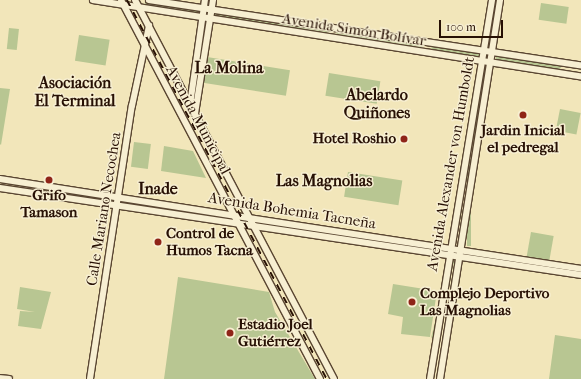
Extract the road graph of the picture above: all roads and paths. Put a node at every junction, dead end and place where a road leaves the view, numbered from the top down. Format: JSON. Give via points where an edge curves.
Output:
{"nodes":[{"id":1,"x":93,"y":0,"type":"edge"},
{"id":2,"x":135,"y":0,"type":"edge"},
{"id":3,"x":149,"y":0,"type":"edge"},
{"id":4,"x":206,"y":0,"type":"edge"},
{"id":5,"x":213,"y":0,"type":"edge"},
{"id":6,"x":492,"y":0,"type":"edge"},
{"id":7,"x":500,"y":0,"type":"edge"},
{"id":8,"x":122,"y":2,"type":"edge"},
{"id":9,"x":204,"y":8,"type":"junction"},
{"id":10,"x":211,"y":9,"type":"junction"},
{"id":11,"x":140,"y":10,"type":"junction"},
{"id":12,"x":202,"y":19,"type":"junction"},
{"id":13,"x":210,"y":21,"type":"junction"},
{"id":14,"x":148,"y":26,"type":"junction"},
{"id":15,"x":143,"y":43,"type":"junction"},
{"id":16,"x":484,"y":50,"type":"junction"},
{"id":17,"x":492,"y":51,"type":"junction"},
{"id":18,"x":482,"y":62,"type":"junction"},
{"id":19,"x":490,"y":63,"type":"junction"},
{"id":20,"x":581,"y":65,"type":"edge"},
{"id":21,"x":581,"y":76,"type":"edge"},
{"id":22,"x":190,"y":105,"type":"junction"},
{"id":23,"x":195,"y":114,"type":"junction"},
{"id":24,"x":0,"y":179,"type":"edge"},
{"id":25,"x":0,"y":188,"type":"edge"},
{"id":26,"x":118,"y":197,"type":"junction"},
{"id":27,"x":116,"y":206,"type":"junction"},
{"id":28,"x":202,"y":210,"type":"junction"},
{"id":29,"x":234,"y":216,"type":"junction"},
{"id":30,"x":200,"y":218,"type":"junction"},
{"id":31,"x":249,"y":218,"type":"junction"},
{"id":32,"x":238,"y":224,"type":"junction"},
{"id":33,"x":254,"y":226,"type":"junction"},
{"id":34,"x":449,"y":252,"type":"junction"},
{"id":35,"x":459,"y":253,"type":"junction"},
{"id":36,"x":581,"y":269,"type":"edge"},
{"id":37,"x":581,"y":275,"type":"edge"},
{"id":38,"x":0,"y":378,"type":"edge"},
{"id":39,"x":9,"y":379,"type":"edge"},
{"id":40,"x":90,"y":379,"type":"edge"},
{"id":41,"x":320,"y":379,"type":"edge"},
{"id":42,"x":334,"y":379,"type":"edge"},
{"id":43,"x":430,"y":379,"type":"edge"},
{"id":44,"x":440,"y":379,"type":"edge"}],
"edges":[{"from":1,"to":8,"type":"street","name":"Avenida Simón Bolívar"},
{"from":2,"to":8,"type":"street"},
{"from":2,"to":11,"type":"main road","name":"Avenida Municipal"},
{"from":3,"to":9,"type":"street","name":"Avenida Simón Bolívar"},
{"from":4,"to":9,"type":"street"},
{"from":5,"to":10,"type":"street"},
{"from":6,"to":16,"type":"main road","name":"Avenida Alexander von Humboldt"},
{"from":7,"to":17,"type":"main road","name":"Avenida Alexander von Humboldt"},
{"from":8,"to":11,"type":"street","name":"Avenida Simón Bolívar"},
{"from":8,"to":15,"type":"main road","name":"Avenida Municipal"},
{"from":9,"to":10,"type":"street","name":"Avenida Simón Bolívar"},
{"from":9,"to":12,"type":"street"},
{"from":10,"to":13,"type":"street"},
{"from":10,"to":16,"type":"street","name":"Avenida Simón Bolívar"},
{"from":11,"to":12,"type":"street","name":"Avenida Simón Bolívar"},
{"from":11,"to":14,"type":"main road","name":"Avenida Municipal"},
{"from":12,"to":13,"type":"street","name":"Avenida Simón Bolívar"},
{"from":12,"to":22,"type":"street"},
{"from":13,"to":18,"type":"street","name":"Avenida Simón Bolívar"},
{"from":13,"to":23,"type":"street"},
{"from":14,"to":15,"type":"street","name":"Calle Mariano Necochea"},
{"from":14,"to":22,"type":"main road","name":"Avenida Municipal"},
{"from":15,"to":26,"type":"street","name":"Calle Mariano Necochea"},
{"from":15,"to":29,"type":"main road","name":"Avenida Municipal"},
{"from":16,"to":17,"type":"street","name":"Avenida Simón Bolívar"},
{"from":16,"to":18,"type":"main road","name":"Avenida Alexander von Humboldt"},
{"from":17,"to":19,"type":"main road","name":"Avenida Alexander von Humboldt"},
{"from":17,"to":20,"type":"street","name":"Avenida Simón Bolívar"},
{"from":18,"to":19,"type":"street","name":"Avenida Simón Bolívar"},
{"from":18,"to":34,"type":"main road","name":"Avenida Alexander von Humboldt"},
{"from":19,"to":21,"type":"street","name":"Avenida Simón Bolívar"},
{"from":19,"to":35,"type":"main road","name":"Avenida Alexander von Humboldt"},
{"from":22,"to":23,"type":"main road","name":"Avenida Municipal"},
{"from":23,"to":31,"type":"main road","name":"Avenida Municipal"},
{"from":24,"to":26,"type":"main road","name":"Avenida Bohemia Tacneña"},
{"from":25,"to":27,"type":"main road","name":"Avenida Bohemia Tacneña"},
{"from":26,"to":27,"type":"street","name":"Calle Mariano Necochea"},
{"from":26,"to":28,"type":"main road","name":"Avenida Bohemia Tacneña"},
{"from":27,"to":30,"type":"main road","name":"Avenida Bohemia Tacneña"},
{"from":27,"to":40,"type":"street","name":"Calle Mariano Necochea"},
{"from":28,"to":29,"type":"main road","name":"Avenida Bohemia Tacneña"},
{"from":28,"to":30,"type":"main road"},
{"from":29,"to":31,"type":"main road","name":"Avenida Bohemia Tacneña"},
{"from":29,"to":32,"type":"main road","name":"Avenida Municipal"},
{"from":30,"to":32,"type":"main road","name":"Avenida Bohemia Tacneña"},
{"from":31,"to":33,"type":"main road","name":"Avenida Municipal"},
{"from":31,"to":34,"type":"street","name":"Avenida Bohemia Tacneña"},
{"from":32,"to":33,"type":"main road","name":"Avenida Bohemia Tacneña"},
{"from":32,"to":41,"type":"main road","name":"Avenida Municipal"},
{"from":33,"to":34,"type":"street","name":"Avenida Bohemia Tacneña"},
{"from":33,"to":42,"type":"main road","name":"Avenida Municipal"},
{"from":34,"to":35,"type":"street","name":"Avenida Bohemia Tacneña"},
{"from":34,"to":43,"type":"main road","name":"Avenida Alexander von Humboldt"},
{"from":35,"to":36,"type":"street","name":"Avenida Bohemia Tacneña"},
{"from":35,"to":37,"type":"street","name":"Avenida Bohemia Tacneña"},
{"from":35,"to":44,"type":"main road","name":"Avenida Alexander von Humboldt"},
{"from":38,"to":39,"type":"street"}]}
